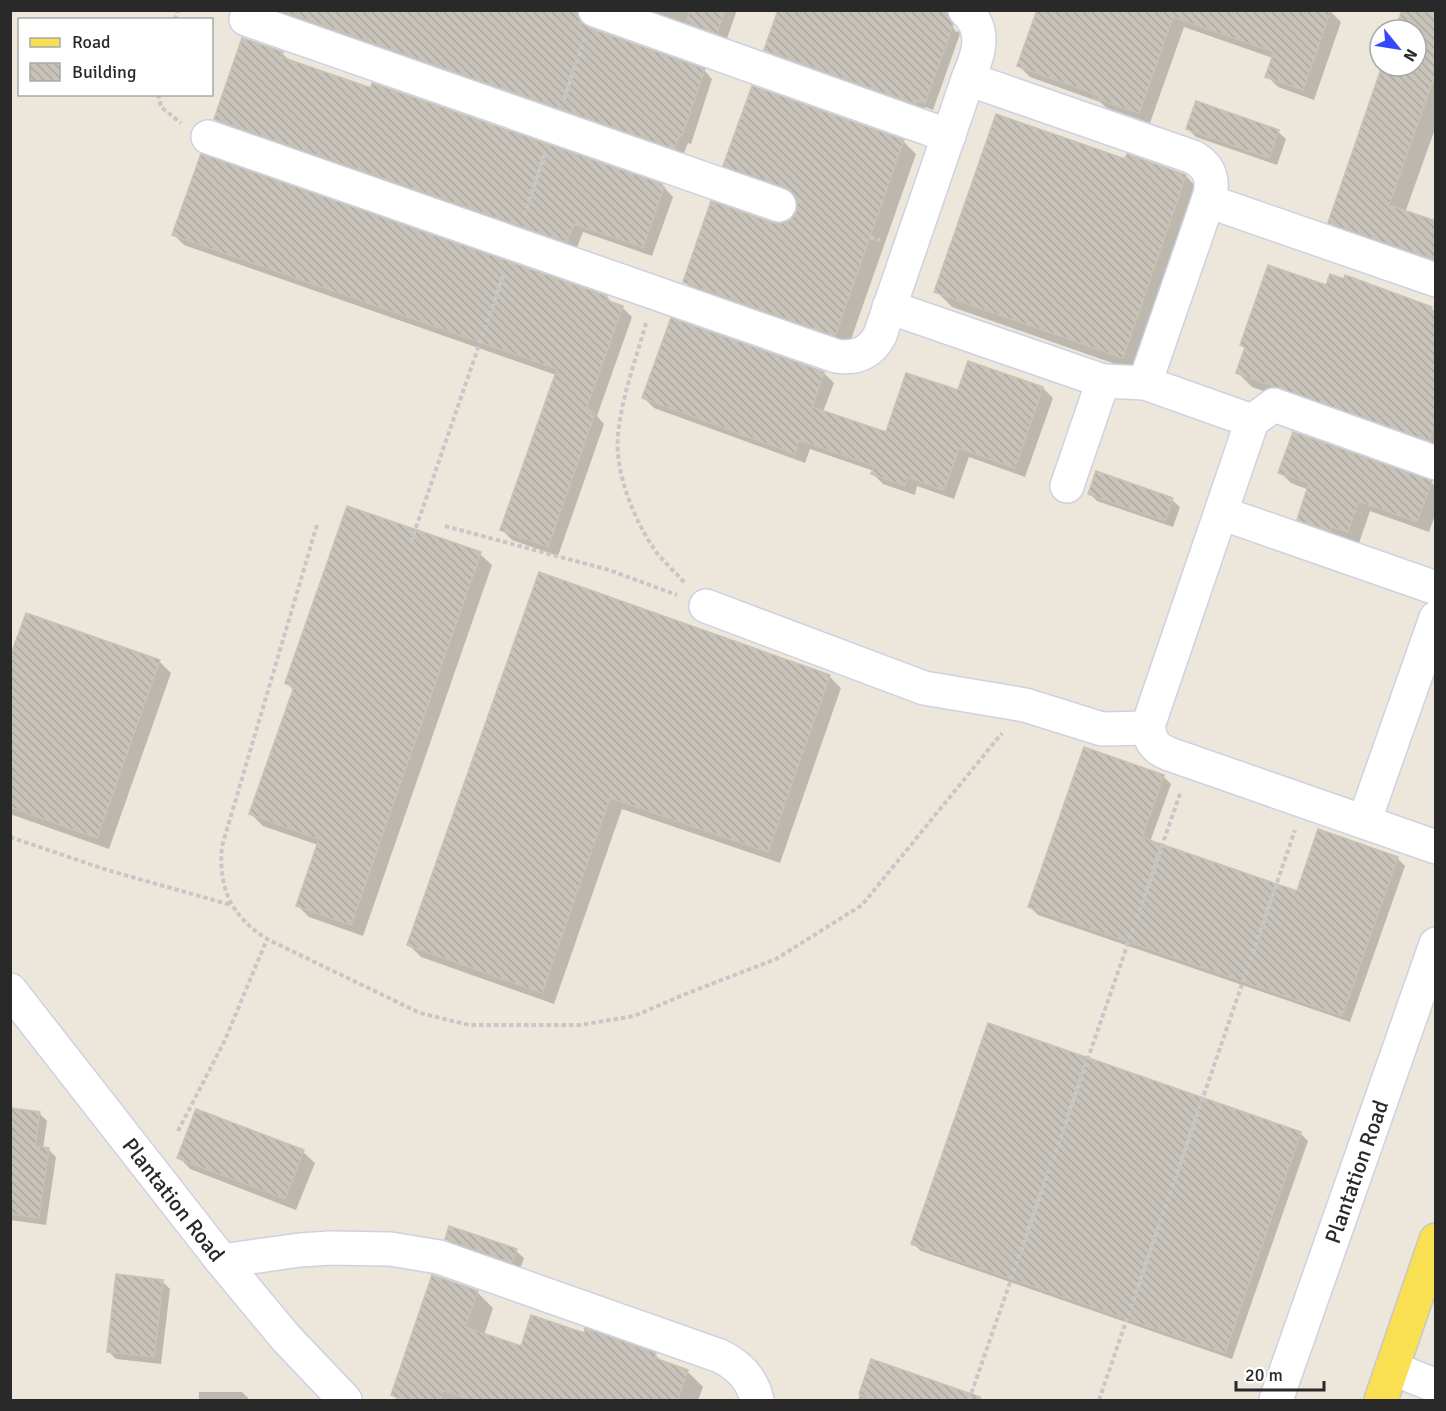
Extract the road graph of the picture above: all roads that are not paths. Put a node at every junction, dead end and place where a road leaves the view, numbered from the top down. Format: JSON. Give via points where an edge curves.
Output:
{"nodes":[{"id":1,"x":965,"y":10,"type":"edge"},
{"id":2,"x":246,"y":19,"type":"dead end"},
{"id":3,"x":591,"y":21,"type":"edge"},
{"id":4,"x":968,"y":80,"type":"junction"},
{"id":5,"x":949,"y":136,"type":"junction"},
{"id":6,"x":208,"y":137,"type":"road end"},
{"id":7,"x":1208,"y":201,"type":"junction"},
{"id":8,"x":779,"y":205,"type":"dead end"},
{"id":9,"x":1436,"y":280,"type":"edge"},
{"id":10,"x":889,"y":307,"type":"junction"},
{"id":11,"x":1103,"y":381,"type":"junction"},
{"id":12,"x":1145,"y":383,"type":"junction"},
{"id":13,"x":1252,"y":421,"type":"junction"},
{"id":14,"x":1436,"y":463,"type":"edge"},
{"id":15,"x":1067,"y":486,"type":"dead end"},
{"id":16,"x":1221,"y":513,"type":"junction"},
{"id":17,"x":1436,"y":588,"type":"edge"},
{"id":18,"x":706,"y":606,"type":"road end"},
{"id":19,"x":1436,"y":618,"type":"edge"},
{"id":20,"x":1148,"y":728,"type":"junction"},
{"id":21,"x":1364,"y":822,"type":"junction"},
{"id":22,"x":1436,"y":847,"type":"edge"},
{"id":23,"x":1436,"y":944,"type":"edge"},
{"id":24,"x":10,"y":990,"type":"edge"},
{"id":25,"x":1436,"y":1240,"type":"edge"},
{"id":26,"x":222,"y":1261,"type":"junction"},
{"id":27,"x":1392,"y":1368,"type":"junction"},
{"id":28,"x":1436,"y":1386,"type":"edge"},
{"id":29,"x":345,"y":1401,"type":"edge"},
{"id":30,"x":758,"y":1401,"type":"edge"},
{"id":31,"x":1276,"y":1401,"type":"edge"},
{"id":32,"x":1381,"y":1401,"type":"edge"}],
"edges":[{"from":1,"to":4,"type":"lane","via":[[980,38]]},
{"from":2,"to":8,"type":"lane"},
{"from":3,"to":5,"type":"lane"},
{"from":4,"to":5,"type":"lane"},
{"from":4,"to":7,"type":"lane","via":[[1193,157],[1210,175]]},
{"from":5,"to":10,"type":"lane"},
{"from":6,"to":10,"type":"lane","via":[[836,356],[848,358],[866,352],[877,341]]},
{"from":7,"to":9,"type":"lane"},
{"from":7,"to":12,"type":"lane"},
{"from":10,"to":11,"type":"lane"},
{"from":11,"to":12,"type":"lane"},
{"from":11,"to":15,"type":"lane"},
{"from":12,"to":13,"type":"lane"},
{"from":13,"to":14,"type":"lane","via":[[1274,405]]},
{"from":13,"to":16,"type":"lane"},
{"from":16,"to":17,"type":"lane"},
{"from":16,"to":20,"type":"lane"},
{"from":18,"to":20,"type":"lane","via":[[924,688],[1025,705],[1102,729]]},
{"from":19,"to":21,"type":"lane"},
{"from":20,"to":21,"type":"lane","via":[[1151,741],[1162,751]]},
{"from":21,"to":22,"type":"lane"},
{"from":23,"to":31,"type":"lane","name":"Plantation Road"},
{"from":24,"to":26,"type":"lane","name":"Plantation Road"},
{"from":25,"to":27,"type":"main road"},
{"from":26,"to":29,"type":"lane","name":"Plantation Road"},
{"from":26,"to":30,"type":"lane","via":[[330,1248],[390,1249],[439,1257],[720,1356],[742,1370]]},
{"from":27,"to":28,"type":"lane"},
{"from":27,"to":32,"type":"main road"}]}
